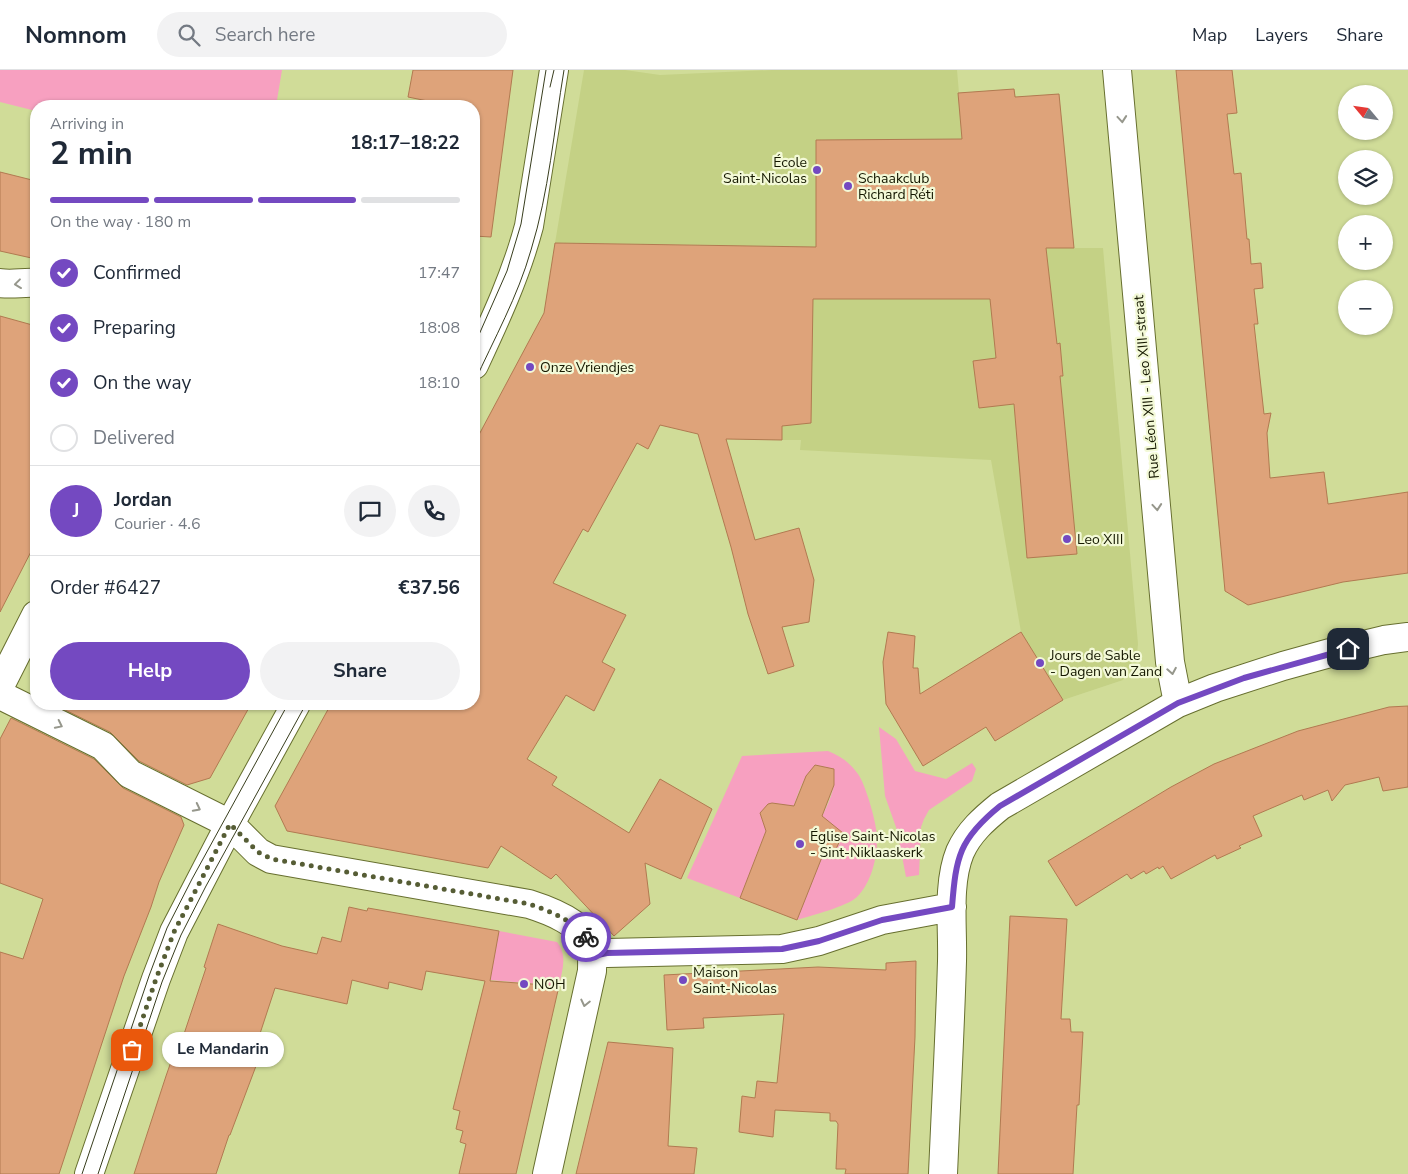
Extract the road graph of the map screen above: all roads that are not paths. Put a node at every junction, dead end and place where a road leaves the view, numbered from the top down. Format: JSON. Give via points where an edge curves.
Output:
{"nodes":[{"id":1,"x":554,"y":70,"type":"edge"},
{"id":2,"x":1117,"y":70,"type":"edge"},
{"id":3,"x":30,"y":282,"type":"edge"},
{"id":4,"x":0,"y":283,"type":"edge"},
{"id":5,"x":480,"y":352,"type":"edge"},
{"id":6,"x":30,"y":627,"type":"edge"},
{"id":7,"x":1408,"y":636,"type":"edge"},
{"id":8,"x":0,"y":686,"type":"edge"},
{"id":9,"x":0,"y":695,"type":"edge"},
{"id":10,"x":1178,"y":703,"type":"junction"},
{"id":11,"x":30,"y":710,"type":"edge"},
{"id":12,"x":30,"y":710,"type":"edge"},
{"id":13,"x":293,"y":710,"type":"edge"},
{"id":14,"x":230,"y":824,"type":"junction"},
{"id":15,"x":952,"y":907,"type":"junction"},
{"id":16,"x":593,"y":956,"type":"junction"},
{"id":17,"x":89,"y":1174,"type":"edge"},
{"id":18,"x":547,"y":1174,"type":"edge"},
{"id":19,"x":943,"y":1174,"type":"edge"}],
"edges":[{"from":1,"to":5,"type":"street","via":[[529,226],[512,281]]},
{"from":2,"to":10,"type":"street","name":"Rue Léon XIII - Leo XIII-straat","one_way":true,"via":[[1170,662]]},
{"from":3,"to":4,"type":"street","one_way":true},
{"from":6,"to":8,"type":"street"},
{"from":7,"to":10,"type":"street","via":[[1283,666]]},
{"from":9,"to":11,"type":"street","one_way":true},
{"from":10,"to":15,"type":"street","via":[[1000,806],[985,818],[971,832],[960,851]]},
{"from":12,"to":14,"type":"street","one_way":true,"via":[[103,746],[130,774]]},
{"from":13,"to":14,"type":"street"},
{"from":14,"to":16,"type":"street","via":[[258,852],[272,859],[543,908],[579,929],[590,943]]},
{"from":14,"to":17,"type":"street","via":[[164,955]]},
{"from":15,"to":16,"type":"street","via":[[882,920],[819,941],[782,949]]},
{"from":15,"to":19,"type":"street"},
{"from":16,"to":18,"type":"street","one_way":true}]}
